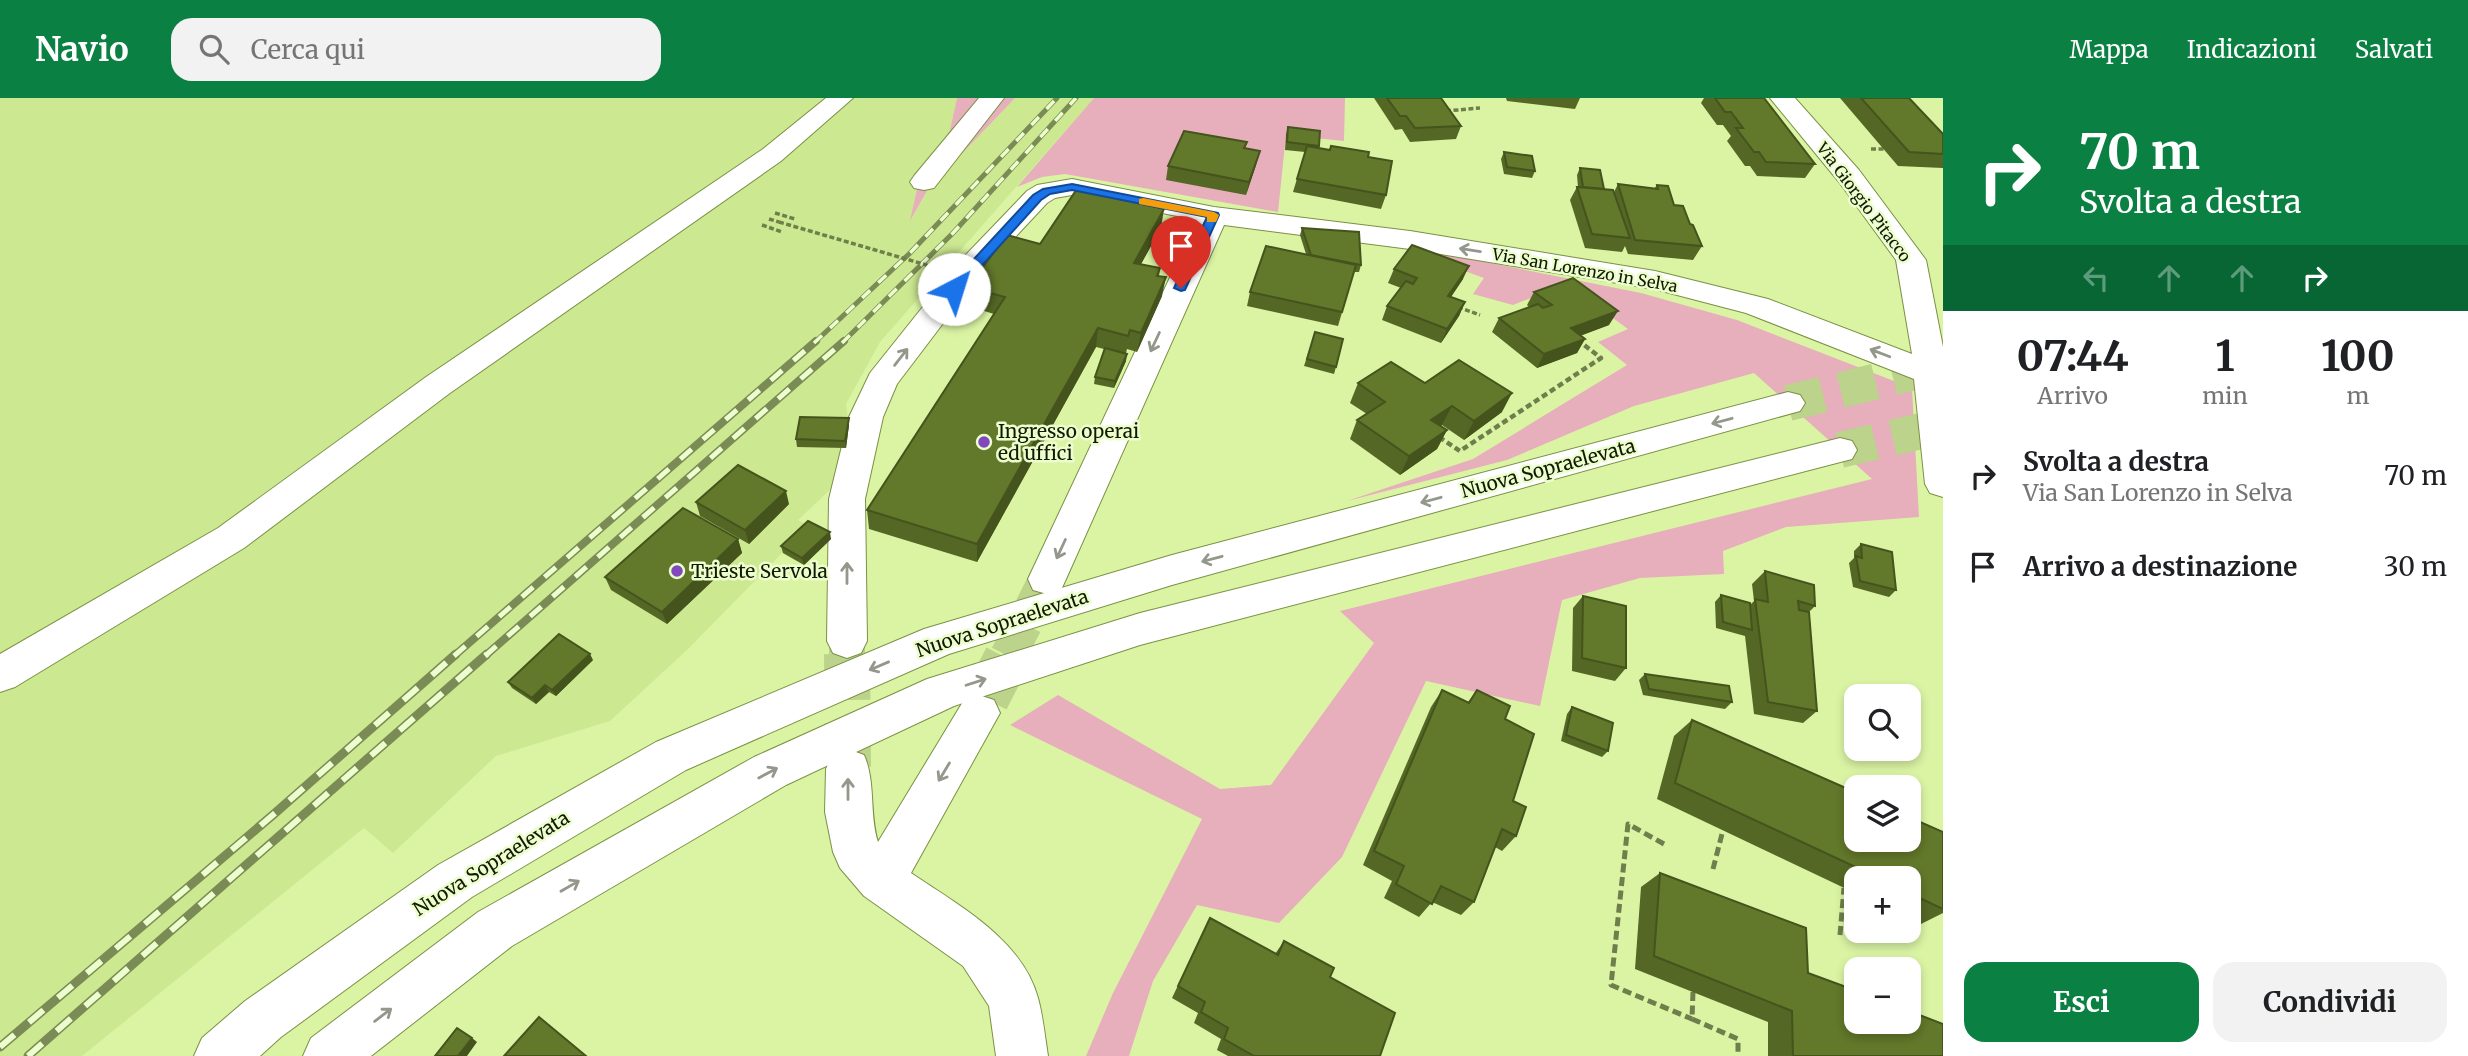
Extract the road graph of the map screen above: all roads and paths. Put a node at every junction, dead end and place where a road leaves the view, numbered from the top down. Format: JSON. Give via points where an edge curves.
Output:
{"nodes":[{"id":1,"x":841,"y":98,"type":"edge"},
{"id":2,"x":992,"y":98,"type":"edge"},
{"id":3,"x":1782,"y":98,"type":"edge"},
{"id":4,"x":1480,"y":108,"type":"dead end"},
{"id":5,"x":1436,"y":112,"type":"edge"},
{"id":6,"x":924,"y":182,"type":"dead end"},
{"id":7,"x":775,"y":213,"type":"dead end"},
{"id":8,"x":1214,"y":215,"type":"junction"},
{"id":9,"x":769,"y":219,"type":"dead end"},
{"id":10,"x":795,"y":219,"type":"dead end"},
{"id":11,"x":762,"y":225,"type":"dead end"},
{"id":12,"x":782,"y":232,"type":"dead end"},
{"id":13,"x":985,"y":283,"type":"edge"},
{"id":14,"x":1447,"y":302,"type":"edge"},
{"id":15,"x":1480,"y":315,"type":"dead end"},
{"id":16,"x":1575,"y":338,"type":"edge"},
{"id":17,"x":1936,"y":375,"type":"edge"},
{"id":18,"x":1788,"y":403,"type":"tunnel mouth"},
{"id":19,"x":1432,"y":433,"type":"edge"},
{"id":20,"x":1840,"y":450,"type":"tunnel mouth"},
{"id":21,"x":1943,"y":484,"type":"edge"},
{"id":22,"x":1047,"y":579,"type":"tunnel mouth"},
{"id":23,"x":847,"y":641,"type":"tunnel mouth"},
{"id":24,"x":0,"y":675,"type":"edge"},
{"id":25,"x":979,"y":713,"type":"tunnel mouth"},
{"id":26,"x":848,"y":769,"type":"tunnel mouth"},
{"id":27,"x":1723,"y":830,"type":"edge"},
{"id":28,"x":1664,"y":844,"type":"dead end"},
{"id":29,"x":1713,"y":869,"type":"dead end"},
{"id":30,"x":881,"y":880,"type":"junction"},
{"id":31,"x":1844,"y":888,"type":"edge"},
{"id":32,"x":1840,"y":935,"type":"dead end"},
{"id":33,"x":1693,"y":992,"type":"edge"},
{"id":34,"x":1692,"y":1019,"type":"junction"},
{"id":35,"x":220,"y":1056,"type":"edge"},
{"id":36,"x":329,"y":1056,"type":"edge"},
{"id":37,"x":1023,"y":1056,"type":"edge"},
{"id":38,"x":1738,"y":1056,"type":"edge"}],
"edges":[{"from":1,"to":24,"type":"main road","via":[[772,155],[438,385],[231,538]]},
{"from":2,"to":6,"type":"main road"},
{"from":3,"to":17,"type":"main road","name":"Via Giorgio Pitacco","via":[[1849,176],[1911,260]]},
{"from":4,"to":5,"type":"path"},
{"from":7,"to":10,"type":"path"},
{"from":17,"to":8,"type":"main road","name":"Via San Lorenzo in Selva","one_way":true,"via":[[1757,306],[1655,280],[1410,240]]},
{"from":8,"to":22,"type":"main road","one_way":true},
{"from":23,"to":8,"type":"main road","name":"Via San Lorenzo in Selva","one_way":true,"via":[[847,499],[866,417],[882,381],[968,271],[1037,197],[1061,187]]},
{"from":9,"to":13,"type":"path","bridge":true},
{"from":11,"to":12,"type":"path"},
{"from":14,"to":15,"type":"path"},
{"from":16,"to":19,"type":"path","via":[[1601,358],[1460,451]]},
{"from":17,"to":21,"type":"main road","name":"Via Giorgio Pitacco"},
{"from":18,"to":35,"type":"main road","name":"Nuova Sopraelevata","one_way":true,"via":[[1172,570],[938,641],[671,756],[455,881],[262,1019]]},
{"from":36,"to":20,"type":"main road","one_way":true,"via":[[495,929],[771,771],[942,692],[1140,629]]},
{"from":25,"to":30,"type":"main road","one_way":true},
{"from":30,"to":26,"type":"main road","one_way":true,"via":[[856,852],[848,812]]},
{"from":27,"to":29,"type":"path"},
{"from":28,"to":34,"type":"path","via":[[1628,824],[1611,985]]},
{"from":30,"to":37,"type":"main road","via":[[979,950],[1013,997]]},
{"from":31,"to":32,"type":"path"},
{"from":33,"to":34,"type":"path"},
{"from":34,"to":38,"type":"path","via":[[1738,1039]]}]}
